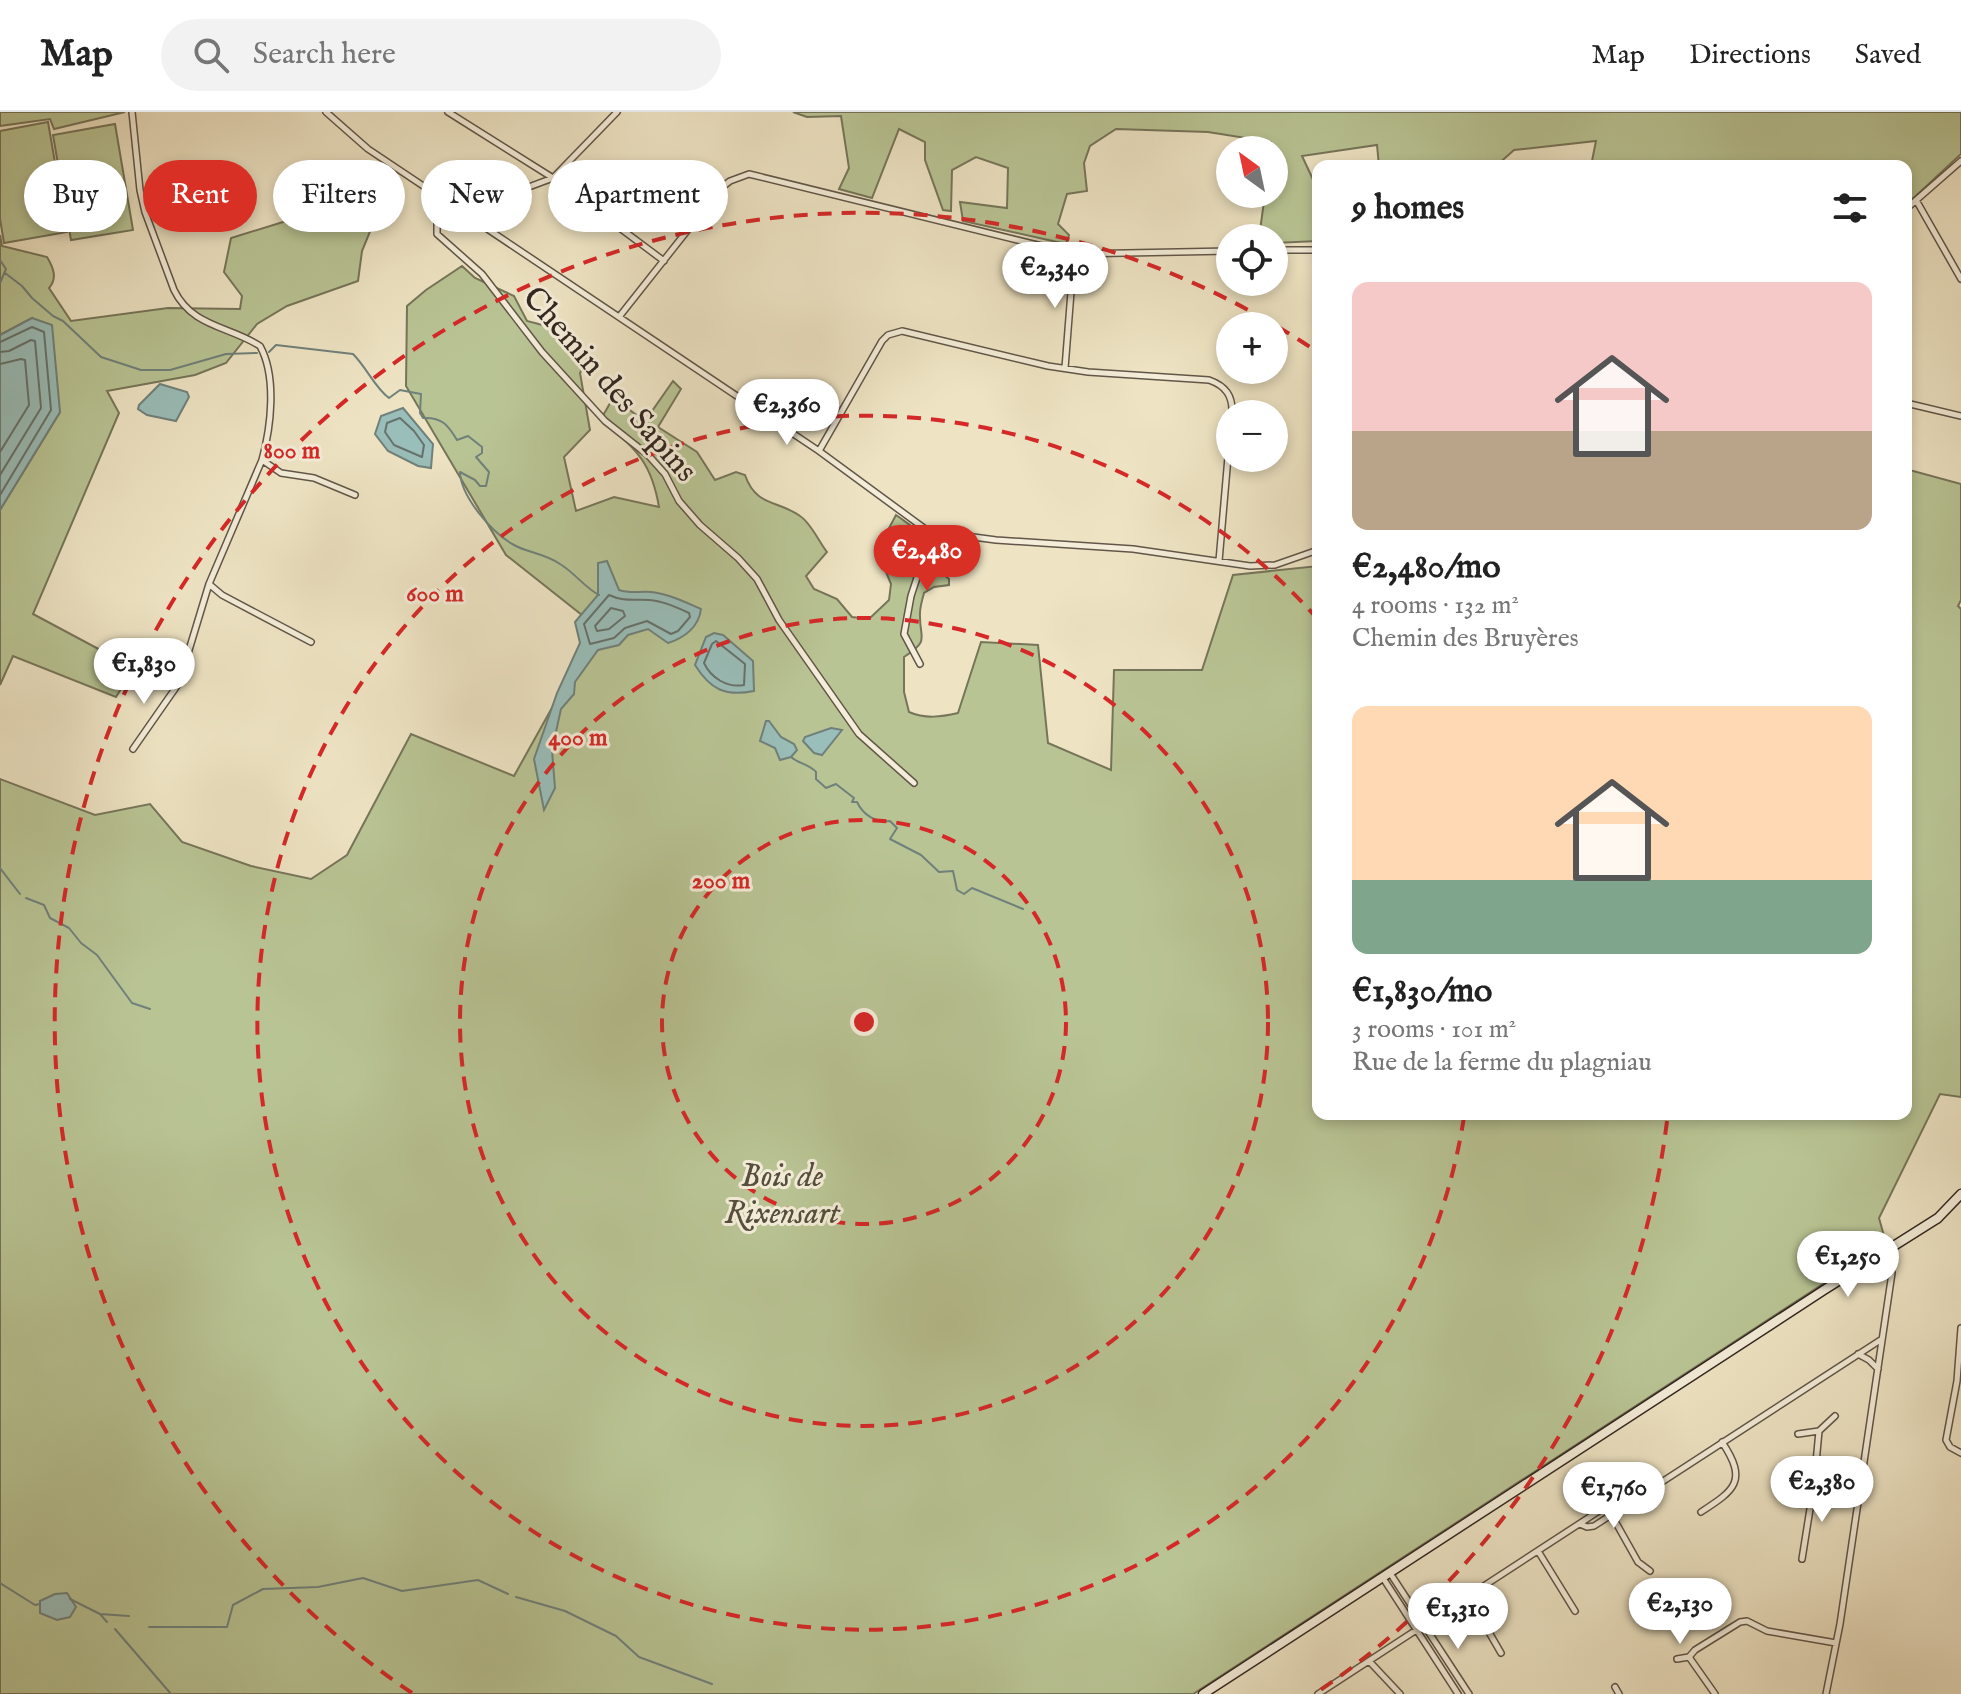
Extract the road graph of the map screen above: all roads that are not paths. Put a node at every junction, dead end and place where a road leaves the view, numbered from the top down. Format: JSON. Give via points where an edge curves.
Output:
{"nodes":[{"id":1,"x":132,"y":112,"type":"edge"},
{"id":2,"x":326,"y":112,"type":"edge"},
{"id":3,"x":338,"y":112,"type":"edge"},
{"id":4,"x":448,"y":112,"type":"edge"},
{"id":5,"x":617,"y":112,"type":"edge"},
{"id":6,"x":333,"y":119,"type":"junction"},
{"id":7,"x":570,"y":160,"type":"edge"},
{"id":8,"x":1961,"y":161,"type":"edge"},
{"id":9,"x":548,"y":175,"type":"edge"},
{"id":10,"x":421,"y":184,"type":"edge"},
{"id":11,"x":1916,"y":200,"type":"junction"},
{"id":12,"x":1912,"y":204,"type":"edge"},
{"id":13,"x":437,"y":232,"type":"edge"},
{"id":14,"x":495,"y":232,"type":"edge"},
{"id":15,"x":625,"y":232,"type":"edge"},
{"id":16,"x":1288,"y":250,"type":"edge"},
{"id":17,"x":1312,"y":250,"type":"edge"},
{"id":18,"x":1216,"y":251,"type":"edge"},
{"id":19,"x":1074,"y":254,"type":"junction"},
{"id":20,"x":664,"y":261,"type":"junction"},
{"id":21,"x":1961,"y":279,"type":"edge"},
{"id":22,"x":618,"y":317,"type":"junction"},
{"id":23,"x":1065,"y":368,"type":"junction"},
{"id":24,"x":1231,"y":400,"type":"edge"},
{"id":25,"x":1912,"y":404,"type":"edge"},
{"id":26,"x":1961,"y":416,"type":"edge"},
{"id":27,"x":819,"y":451,"type":"junction"},
{"id":28,"x":262,"y":460,"type":"junction"},
{"id":29,"x":1227,"y":472,"type":"edge"},
{"id":30,"x":355,"y":495,"type":"dead end"},
{"id":31,"x":928,"y":531,"type":"junction"},
{"id":32,"x":1312,"y":552,"type":"edge"},
{"id":33,"x":1219,"y":561,"type":"junction"},
{"id":34,"x":209,"y":584,"type":"junction"},
{"id":35,"x":311,"y":642,"type":"dead end"},
{"id":36,"x":920,"y":664,"type":"dead end"},
{"id":37,"x":133,"y":749,"type":"dead end"},
{"id":38,"x":914,"y":783,"type":"dead end"},
{"id":39,"x":1961,"y":1194,"type":"edge"},
{"id":40,"x":1886,"y":1253,"type":"junction"},
{"id":41,"x":1961,"y":1328,"type":"edge"},
{"id":42,"x":1883,"y":1338,"type":"junction"},
{"id":43,"x":1858,"y":1354,"type":"junction"},
{"id":44,"x":1878,"y":1370,"type":"junction"},
{"id":45,"x":1835,"y":1416,"type":"dead end"},
{"id":46,"x":1819,"y":1431,"type":"junction"},
{"id":47,"x":1798,"y":1434,"type":"dead end"},
{"id":48,"x":1722,"y":1442,"type":"junction"},
{"id":49,"x":1961,"y":1453,"type":"edge"},
{"id":50,"x":1814,"y":1484,"type":"junction"},
{"id":51,"x":1860,"y":1491,"type":"junction"},
{"id":52,"x":1643,"y":1494,"type":"junction"},
{"id":53,"x":1701,"y":1512,"type":"dead end"},
{"id":54,"x":1611,"y":1514,"type":"junction"},
{"id":55,"x":1579,"y":1524,"type":"junction"},
{"id":56,"x":1538,"y":1551,"type":"junction"},
{"id":57,"x":1802,"y":1559,"type":"dead end"},
{"id":58,"x":1650,"y":1571,"type":"dead end"},
{"id":59,"x":1386,"y":1575,"type":"junction"},
{"id":60,"x":1468,"y":1596,"type":"junction"},
{"id":61,"x":1575,"y":1611,"type":"dead end"},
{"id":62,"x":1424,"y":1625,"type":"junction"},
{"id":63,"x":1416,"y":1629,"type":"junction"},
{"id":64,"x":1836,"y":1643,"type":"junction"},
{"id":65,"x":1501,"y":1653,"type":"dead end"},
{"id":66,"x":1689,"y":1657,"type":"junction"},
{"id":67,"x":1677,"y":1659,"type":"dead end"},
{"id":68,"x":1369,"y":1661,"type":"junction"},
{"id":69,"x":1615,"y":1687,"type":"dead end"},
{"id":70,"x":1203,"y":1694,"type":"edge"},
{"id":71,"x":1318,"y":1694,"type":"edge"},
{"id":72,"x":1400,"y":1694,"type":"edge"},
{"id":73,"x":1458,"y":1694,"type":"edge"},
{"id":74,"x":1469,"y":1694,"type":"edge"},
{"id":75,"x":1619,"y":1694,"type":"edge"},
{"id":76,"x":1715,"y":1694,"type":"edge"},
{"id":77,"x":1826,"y":1694,"type":"edge"}],
"edges":[{"from":1,"to":28,"type":"street","via":[[145,212],[179,300],[200,320],[262,349],[270,398]]},
{"from":2,"to":6,"type":"street"},
{"from":3,"to":6,"type":"street"},
{"from":4,"to":9,"type":"street"},
{"from":5,"to":7,"type":"street"},
{"from":6,"to":10,"type":"street"},
{"from":8,"to":11,"type":"street"},
{"from":11,"to":12,"type":"street"},
{"from":11,"to":21,"type":"street"},
{"from":13,"to":38,"type":"street","name":"Chemin des Sapins","via":[[482,274],[542,352],[605,421],[648,455],[700,525],[757,579],[779,620],[859,734]]},
{"from":14,"to":22,"type":"street"},
{"from":15,"to":20,"type":"street"},
{"from":16,"to":17,"type":"street"},
{"from":18,"to":19,"type":"street"},
{"from":19,"to":20,"type":"street","via":[[749,174],[721,188]]},
{"from":19,"to":23,"type":"street"},
{"from":20,"to":22,"type":"street"},
{"from":22,"to":27,"type":"street"},
{"from":23,"to":24,"type":"street","via":[[1209,380],[1221,384]]},
{"from":23,"to":27,"type":"street","via":[[894,332],[882,341]]},
{"from":25,"to":26,"type":"street"},
{"from":27,"to":31,"type":"street"},
{"from":28,"to":30,"type":"street","via":[[281,473],[314,478]]},
{"from":28,"to":34,"type":"street"},
{"from":29,"to":33,"type":"street"},
{"from":31,"to":33,"type":"street"},
{"from":31,"to":36,"type":"street","via":[[904,634]]},
{"from":32,"to":33,"type":"street","via":[[1267,566]]},
{"from":34,"to":35,"type":"street"},
{"from":34,"to":37,"type":"street","via":[[179,683]]},
{"from":39,"to":40,"type":"street","via":[[1925,1231]]},
{"from":40,"to":42,"type":"street","via":[[1892,1273]]},
{"from":40,"to":59,"type":"street"},
{"from":41,"to":49,"type":"street","via":[[1946,1440]]},
{"from":42,"to":43,"type":"street"},
{"from":42,"to":44,"type":"street"},
{"from":43,"to":44,"type":"street"},
{"from":43,"to":48,"type":"street"},
{"from":44,"to":51,"type":"street"},
{"from":45,"to":46,"type":"street"},
{"from":46,"to":47,"type":"street"},
{"from":46,"to":50,"type":"street"},
{"from":48,"to":52,"type":"street"},
{"from":48,"to":53,"type":"street","via":[[1735,1460],[1734,1486]]},
{"from":50,"to":51,"type":"street"},
{"from":50,"to":57,"type":"street"},
{"from":51,"to":64,"type":"street"},
{"from":52,"to":54,"type":"street"},
{"from":52,"to":55,"type":"street","via":[[1628,1492]]},
{"from":54,"to":55,"type":"street","via":[[1590,1527]]},
{"from":54,"to":58,"type":"street","via":[[1638,1562]]},
{"from":55,"to":56,"type":"street"},
{"from":56,"to":60,"type":"street"},
{"from":56,"to":61,"type":"street"},
{"from":59,"to":62,"type":"street"},
{"from":59,"to":63,"type":"street"},
{"from":59,"to":70,"type":"street"},
{"from":60,"to":62,"type":"street"},
{"from":60,"to":65,"type":"street"},
{"from":62,"to":63,"type":"street"},
{"from":62,"to":74,"type":"street"},
{"from":63,"to":68,"type":"street"},
{"from":63,"to":73,"type":"street"},
{"from":64,"to":66,"type":"street","via":[[1767,1631],[1747,1621]]},
{"from":64,"to":77,"type":"street"},
{"from":66,"to":67,"type":"street"},
{"from":66,"to":76,"type":"street"},
{"from":68,"to":71,"type":"street"},
{"from":68,"to":72,"type":"street"},
{"from":69,"to":75,"type":"street"}]}
